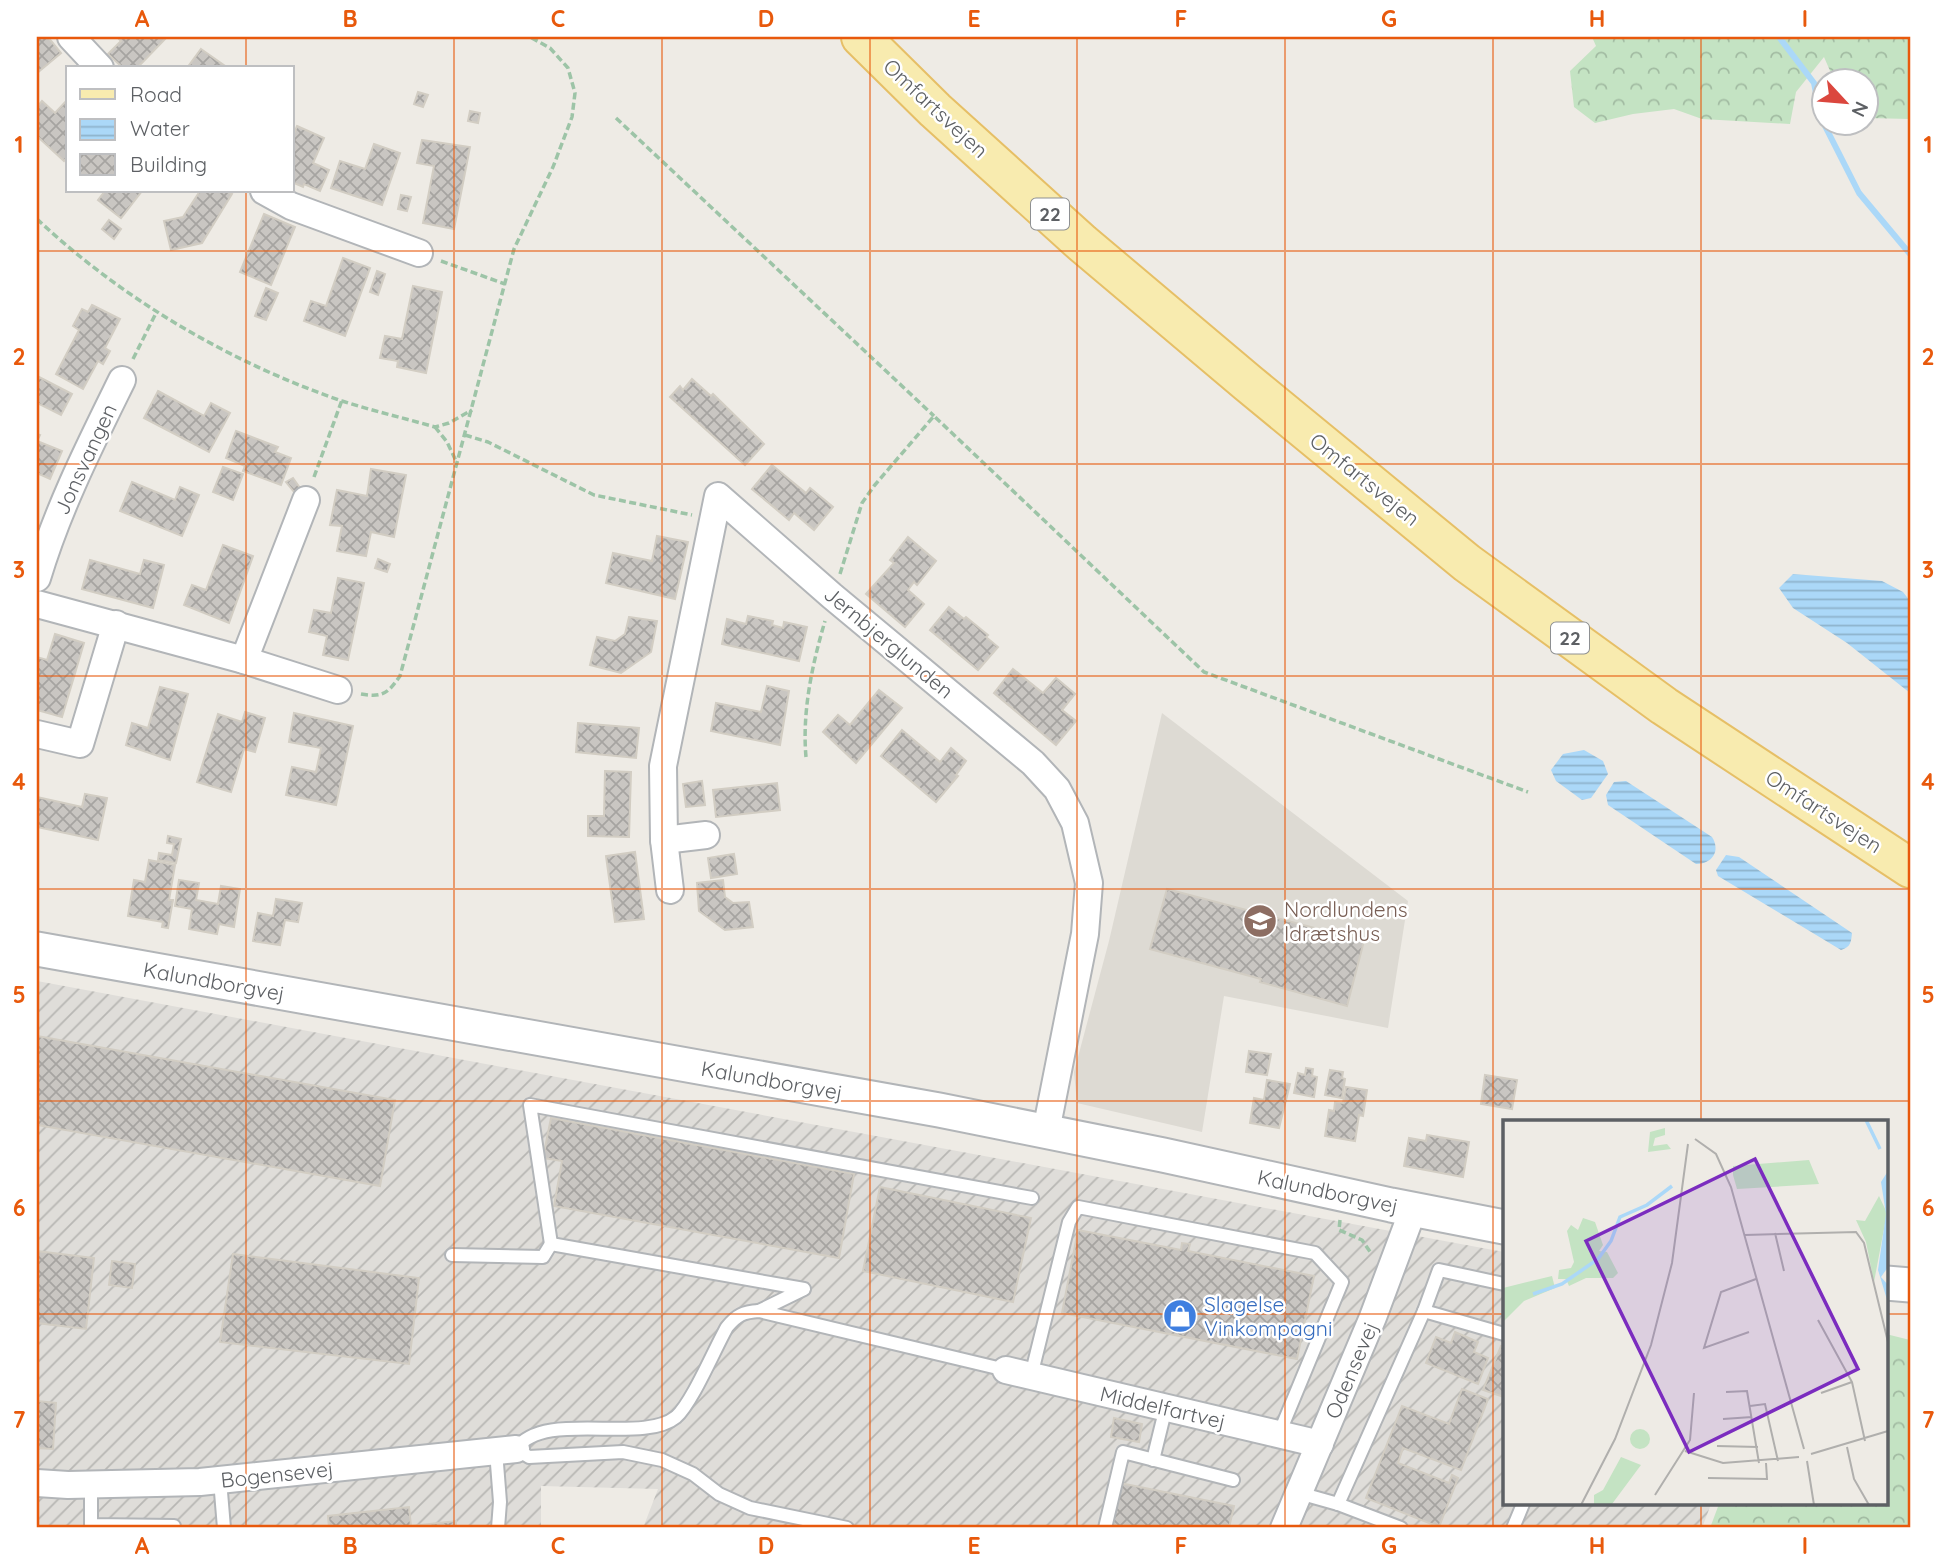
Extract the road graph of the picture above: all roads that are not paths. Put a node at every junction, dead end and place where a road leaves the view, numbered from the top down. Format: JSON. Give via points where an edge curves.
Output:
{"nodes":[{"id":1,"x":71,"y":37,"type":"edge"},
{"id":2,"x":861,"y":37,"type":"edge"},
{"id":3,"x":98,"y":66,"type":"edge"},
{"id":4,"x":266,"y":192,"type":"edge"},
{"id":5,"x":419,"y":253,"type":"road end"},
{"id":6,"x":122,"y":380,"type":"road end"},
{"id":7,"x":306,"y":500,"type":"road end"},
{"id":8,"x":37,"y":578,"type":"edge"},
{"id":9,"x":37,"y":604,"type":"edge"},
{"id":10,"x":116,"y":624,"type":"junction"},
{"id":11,"x":244,"y":660,"type":"junction"},
{"id":12,"x":338,"y":690,"type":"road end"},
{"id":13,"x":37,"y":734,"type":"edge"},
{"id":14,"x":706,"y":835,"type":"dead end"},
{"id":15,"x":664,"y":840,"type":"junction"},
{"id":16,"x":1910,"y":868,"type":"edge"},
{"id":17,"x":670,"y":890,"type":"dead end"},
{"id":18,"x":37,"y":949,"type":"edge"},
{"id":19,"x":1046,"y":1131,"type":"junction"},
{"id":20,"x":1032,"y":1198,"type":"dead end"},
{"id":21,"x":1413,"y":1210,"type":"junction"},
{"id":22,"x":1503,"y":1227,"type":"edge"},
{"id":23,"x":551,"y":1244,"type":"junction"},
{"id":24,"x":452,"y":1255,"type":"dead end"},
{"id":25,"x":1888,"y":1283,"type":"edge"},
{"id":26,"x":1503,"y":1284,"type":"edge"},
{"id":27,"x":1910,"y":1285,"type":"edge"},
{"id":28,"x":759,"y":1311,"type":"junction"},
{"id":29,"x":1424,"y":1311,"type":"junction"},
{"id":30,"x":1503,"y":1334,"type":"edge"},
{"id":31,"x":1019,"y":1373,"type":"junction"},
{"id":32,"x":1166,"y":1407,"type":"junction"},
{"id":33,"x":1279,"y":1434,"type":"junction"},
{"id":34,"x":1320,"y":1444,"type":"junction"},
{"id":35,"x":506,"y":1450,"type":"junction"},
{"id":36,"x":1153,"y":1460,"type":"junction"},
{"id":37,"x":220,"y":1480,"type":"junction"},
{"id":38,"x":1233,"y":1480,"type":"dead end"},
{"id":39,"x":37,"y":1483,"type":"edge"},
{"id":40,"x":91,"y":1485,"type":"junction"},
{"id":41,"x":1299,"y":1493,"type":"junction"},
{"id":42,"x":1338,"y":1504,"type":"junction"},
{"id":43,"x":1522,"y":1506,"type":"edge"},
{"id":44,"x":174,"y":1528,"type":"edge"},
{"id":45,"x":224,"y":1528,"type":"edge"},
{"id":46,"x":498,"y":1528,"type":"edge"},
{"id":47,"x":847,"y":1528,"type":"edge"},
{"id":48,"x":1105,"y":1528,"type":"edge"},
{"id":49,"x":1284,"y":1528,"type":"edge"},
{"id":50,"x":1401,"y":1528,"type":"edge"},
{"id":51,"x":1513,"y":1528,"type":"edge"}],
"edges":[{"from":1,"to":3,"type":"street"},
{"from":2,"to":16,"type":"main road","name":"Omfartsvejen","number":"22","via":[[1082,243],[1467,563],[1664,706]]},
{"from":4,"to":5,"type":"street","via":[[291,206]]},
{"from":6,"to":8,"type":"street","name":"Jonsvangen","via":[[71,483]]},
{"from":7,"to":11,"type":"street"},
{"from":9,"to":10,"type":"street"},
{"from":10,"to":11,"type":"street"},
{"from":10,"to":13,"type":"street","via":[[80,744]]},
{"from":11,"to":12,"type":"street"},
{"from":14,"to":15,"type":"street"},
{"from":15,"to":17,"type":"street"},
{"from":15,"to":19,"type":"street","name":"Jernbjerglunden","via":[[663,766],[718,496],[1033,763],[1056,789],[1075,823],[1088,883],[1085,934]]},
{"from":18,"to":19,"type":"street","name":"Kalundborgvej"},
{"from":19,"to":21,"type":"street","name":"Kalundborgvej"},
{"from":20,"to":23,"type":"lane","via":[[530,1105]]},
{"from":21,"to":22,"type":"street","name":"Kalundborgvej"},
{"from":21,"to":34,"type":"street","name":"Odensevej"},
{"from":23,"to":24,"type":"lane","via":[[543,1257]]},
{"from":23,"to":28,"type":"lane","via":[[804,1289]]},
{"from":25,"to":27,"type":"street"},
{"from":26,"to":29,"type":"lane","via":[[1439,1270]]},
{"from":28,"to":31,"type":"lane"},
{"from":28,"to":35,"type":"lane","via":[[743,1312],[731,1322],[685,1407],[664,1425],[546,1430]]},
{"from":29,"to":30,"type":"lane"},
{"from":29,"to":42,"type":"lane"},
{"from":31,"to":32,"type":"street","name":"Middelfartvej"},
{"from":31,"to":33,"type":"lane","via":[[1078,1207],[1315,1254],[1342,1282]]},
{"from":32,"to":33,"type":"street","name":"Middelfartvej"},
{"from":32,"to":36,"type":"lane"},
{"from":33,"to":34,"type":"street","name":"Middelfartvej"},
{"from":34,"to":41,"type":"street","name":"Odensevej"},
{"from":35,"to":37,"type":"street","name":"Bogensevej"},
{"from":35,"to":46,"type":"lane"},
{"from":35,"to":47,"type":"lane","via":[[529,1457],[623,1452],[662,1460],[750,1508]]},
{"from":36,"to":38,"type":"lane"},
{"from":36,"to":48,"type":"lane","via":[[1122,1452]]},
{"from":37,"to":40,"type":"street","name":"Bogensevej"},
{"from":37,"to":45,"type":"lane"},
{"from":39,"to":40,"type":"street","name":"Bogensevej"},
{"from":40,"to":44,"type":"lane","via":[[91,1525]]},
{"from":41,"to":42,"type":"lane"},
{"from":41,"to":49,"type":"street","name":"Odensevej"},
{"from":42,"to":50,"type":"lane"},
{"from":43,"to":51,"type":"lane"}]}
